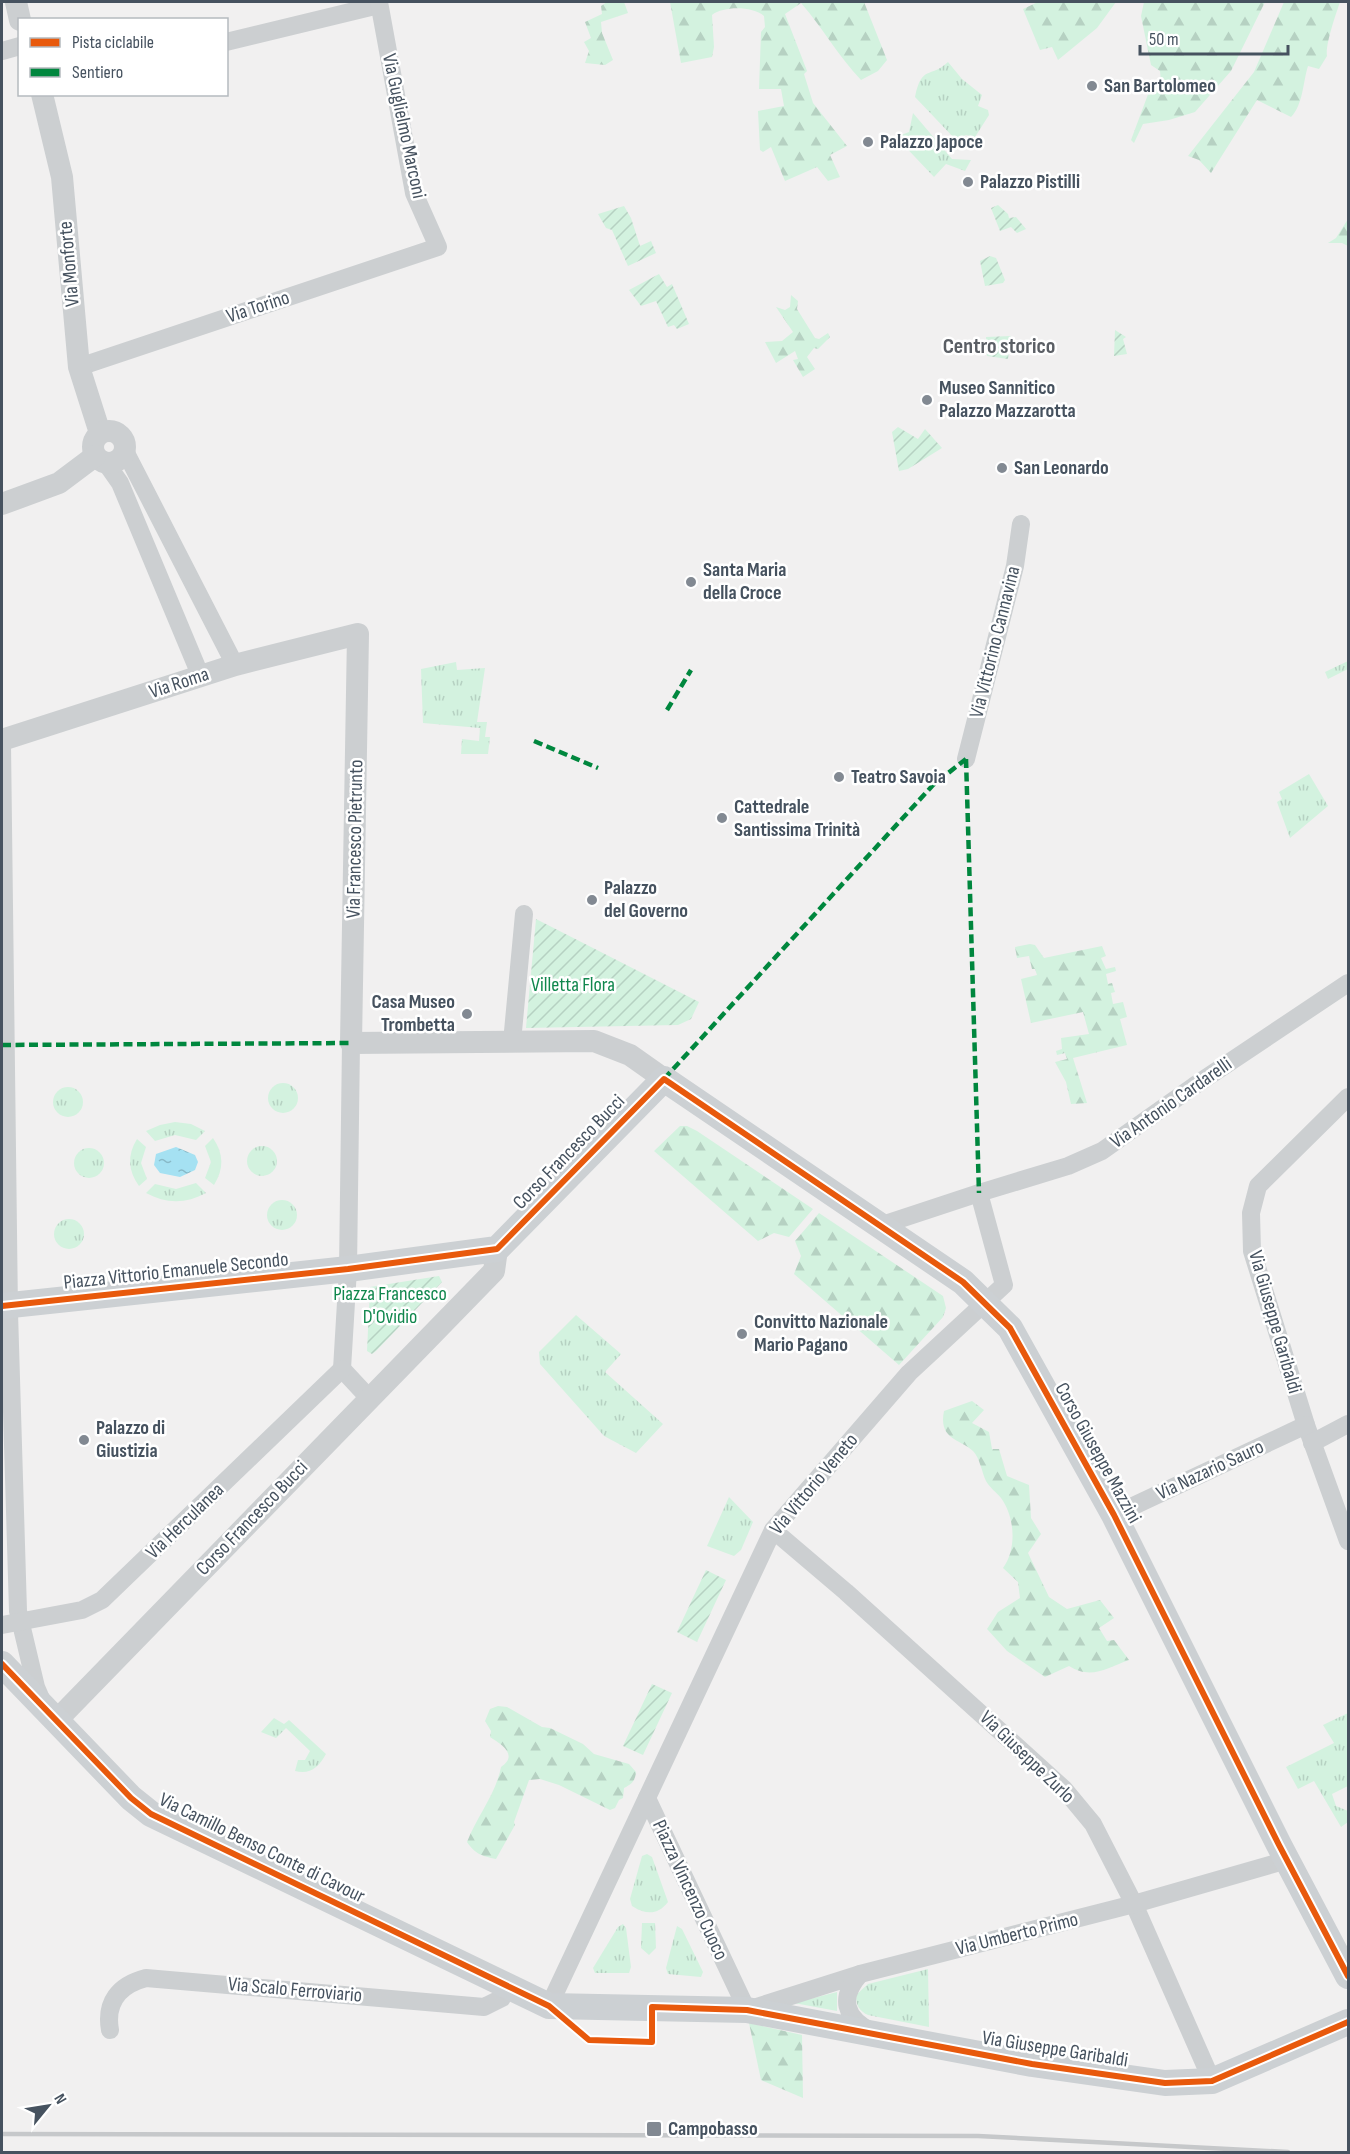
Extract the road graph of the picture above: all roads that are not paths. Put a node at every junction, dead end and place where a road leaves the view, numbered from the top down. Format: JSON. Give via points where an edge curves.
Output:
{"nodes":[{"id":1,"x":16,"y":2,"type":"edge"},
{"id":2,"x":379,"y":3,"type":"edge"},
{"id":3,"x":20,"y":18,"type":"edge"},
{"id":4,"x":228,"y":41,"type":"edge"},
{"id":5,"x":18,"y":47,"type":"edge"},
{"id":6,"x":2,"y":51,"type":"edge"},
{"id":7,"x":42,"y":96,"type":"edge"},
{"id":8,"x":438,"y":247,"type":"joint"},
{"id":9,"x":79,"y":367,"type":"junction"},
{"id":10,"x":100,"y":433,"type":"junction"},
{"id":11,"x":126,"y":451,"type":"junction"},
{"id":12,"x":101,"y":459,"type":"junction"},
{"id":13,"x":2,"y":504,"type":"edge"},
{"id":14,"x":1021,"y":524,"type":"dead end"},
{"id":15,"x":358,"y":634,"type":"joint"},
{"id":16,"x":235,"y":665,"type":"junction"},
{"id":17,"x":201,"y":676,"type":"junction"},
{"id":18,"x":2,"y":742,"type":"edge"},
{"id":19,"x":966,"y":759,"type":"dead end"},
{"id":20,"x":524,"y":914,"type":"dead end"},
{"id":21,"x":1348,"y":983,"type":"edge"},
{"id":22,"x":512,"y":1042,"type":"junction"},
{"id":23,"x":351,"y":1043,"type":"junction"},
{"id":24,"x":664,"y":1079,"type":"junction"},
{"id":25,"x":1348,"y":1097,"type":"edge"},
{"id":26,"x":979,"y":1193,"type":"junction"},
{"id":27,"x":879,"y":1226,"type":"junction"},
{"id":28,"x":498,"y":1249,"type":"junction"},
{"id":29,"x":348,"y":1269,"type":"junction"},
{"id":30,"x":986,"y":1304,"type":"junction"},
{"id":31,"x":5,"y":1306,"type":"edge"},
{"id":32,"x":342,"y":1369,"type":"junction"},
{"id":33,"x":369,"y":1398,"type":"junction"},
{"id":34,"x":1348,"y":1424,"type":"edge"},
{"id":35,"x":1306,"y":1425,"type":"junction"},
{"id":36,"x":1312,"y":1443,"type":"junction"},
{"id":37,"x":1114,"y":1515,"type":"junction"},
{"id":38,"x":773,"y":1530,"type":"junction"},
{"id":39,"x":1348,"y":1541,"type":"edge"},
{"id":40,"x":10,"y":1623,"type":"edge"},
{"id":41,"x":2,"y":1664,"type":"edge"},
{"id":42,"x":52,"y":1716,"type":"junction"},
{"id":43,"x":647,"y":1798,"type":"junction"},
{"id":44,"x":1287,"y":1860,"type":"junction"},
{"id":45,"x":1134,"y":1904,"type":"junction"},
{"id":46,"x":860,"y":1974,"type":"junction"},
{"id":47,"x":1348,"y":1976,"type":"edge"},
{"id":48,"x":506,"y":1987,"type":"junction"},
{"id":49,"x":549,"y":2006,"type":"junction"},
{"id":50,"x":747,"y":2010,"type":"junction"},
{"id":51,"x":1348,"y":2022,"type":"edge"},
{"id":52,"x":110,"y":2030,"type":"dead end"},
{"id":53,"x":873,"y":2032,"type":"junction"},
{"id":54,"x":1212,"y":2081,"type":"junction"}],
"edges":[{"from":1,"to":3,"type":"street"},
{"from":2,"to":4,"type":"street"},
{"from":2,"to":8,"type":"street","name":"Via Guglielmo Marconi","via":[[414,193]]},
{"from":5,"to":6,"type":"street"},
{"from":7,"to":9,"type":"street","name":"Via Monforte","via":[[62,177]]},
{"from":8,"to":9,"type":"street","name":"Via Torino"},
{"from":9,"to":10,"type":"street","name":"Via Monforte"},
{"from":10,"to":11,"type":"street","via":[[119,433]]},
{"from":10,"to":12,"type":"street","via":[[93,443]]},
{"from":11,"to":12,"type":"street","via":[[118,461]]},
{"from":11,"to":16,"type":"street"},
{"from":12,"to":13,"type":"street","via":[[59,483]]},
{"from":12,"to":17,"type":"street","via":[[120,483]]},
{"from":14,"to":19,"type":"street","name":"Via Vittorino Cannavina","via":[[1015,566]]},
{"from":15,"to":16,"type":"street","name":"Via Roma"},
{"from":15,"to":23,"type":"street","name":"Via Francesco Pietrunto"},
{"from":16,"to":17,"type":"street","name":"Via Roma"},
{"from":17,"to":18,"type":"street","name":"Via Roma"},
{"from":18,"to":31,"type":"street"},
{"from":20,"to":22,"type":"street"},
{"from":21,"to":26,"type":"street","name":"Via Antonio Cardarelli","via":[[1102,1151],[1068,1167]]},
{"from":22,"to":23,"type":"street"},
{"from":22,"to":24,"type":"street","via":[[594,1041],[630,1055]]},
{"from":23,"to":29,"type":"street"},
{"from":24,"to":27,"type":"main road","name":"Corso Giuseppe Mazzini"},
{"from":24,"to":28,"type":"main road","name":"Corso Francesco Bucci"},
{"from":25,"to":35,"type":"street","name":"Via Giuseppe Garibaldi","via":[[1258,1186],[1251,1213],[1252,1251]]},
{"from":26,"to":27,"type":"street","name":"Via Antonio Cardarelli"},
{"from":26,"to":30,"type":"street","name":"Via Vittorio Veneto","via":[[1004,1285]]},
{"from":27,"to":30,"type":"main road","name":"Corso Giuseppe Mazzini","via":[[963,1282]]},
{"from":28,"to":29,"type":"main road"},
{"from":28,"to":33,"type":"street","name":"Corso Francesco Bucci","via":[[494,1271]]},
{"from":29,"to":31,"type":"main road","name":"Piazza Vittorio Emanuele Secondo"},
{"from":29,"to":32,"type":"street"},
{"from":30,"to":37,"type":"main road","name":"Corso Giuseppe Mazzini","via":[[1010,1328]]},
{"from":30,"to":38,"type":"street","name":"Via Vittorio Veneto","via":[[909,1373]]},
{"from":31,"to":40,"type":"street"},
{"from":32,"to":33,"type":"street"},
{"from":32,"to":40,"type":"street","name":"Via Herculanea","via":[[102,1600],[82,1610]]},
{"from":33,"to":42,"type":"street","name":"Corso Francesco Bucci"},
{"from":34,"to":36,"type":"street"},
{"from":35,"to":36,"type":"street","name":"Via Giuseppe Garibaldi"},
{"from":35,"to":37,"type":"street","name":"Via Nazario Sauro"},
{"from":36,"to":39,"type":"street","name":"Via Giuseppe Garibaldi"},
{"from":37,"to":44,"type":"main road","name":"Corso Giuseppe Mazzini"},
{"from":38,"to":43,"type":"street","name":"Via Vittorio Veneto"},
{"from":38,"to":45,"type":"street","name":"Via Giuseppe Zurlo","via":[[1064,1789],[1093,1824]]},
{"from":40,"to":42,"type":"street","via":[[36,1688]]},
{"from":41,"to":42,"type":"main road","name":"Via Camillo Benso Conte di Cavour"},
{"from":42,"to":48,"type":"main road","name":"Via Camillo Benso Conte di Cavour","via":[[151,1814]]},
{"from":43,"to":49,"type":"street","name":"Piazza Vincenzo Cuoco"},
{"from":43,"to":50,"type":"street","name":"Piazza Vincenzo Cuoco"},
{"from":44,"to":45,"type":"street","name":"Via Umberto Primo"},
{"from":44,"to":47,"type":"main road","name":"Corso Giuseppe Mazzini"},
{"from":45,"to":46,"type":"street","name":"Via Umberto Primo"},
{"from":45,"to":54,"type":"street","name":"Via Giuseppe Zurlo"},
{"from":46,"to":50,"type":"street","name":"Via Umberto Primo"},
{"from":46,"to":53,"type":"street","name":"Via Giuseppe Garibaldi","via":[[850,1985],[846,2000],[850,2014]]},
{"from":48,"to":49,"type":"main road","name":"Via Camillo Benso Conte di Cavour"},
{"from":48,"to":52,"type":"street","name":"Via Scalo Ferroviario","via":[[502,1998],[484,2007],[146,1977],[117,1993],[109,2012]]},
{"from":49,"to":50,"type":"main road"},
{"from":50,"to":53,"type":"main road","name":"Via Giuseppe Garibaldi"},
{"from":51,"to":54,"type":"main road","name":"Via Giuseppe Garibaldi"},
{"from":53,"to":54,"type":"main road","name":"Via Giuseppe Garibaldi","via":[[1032,2064],[1165,2083]]}]}
